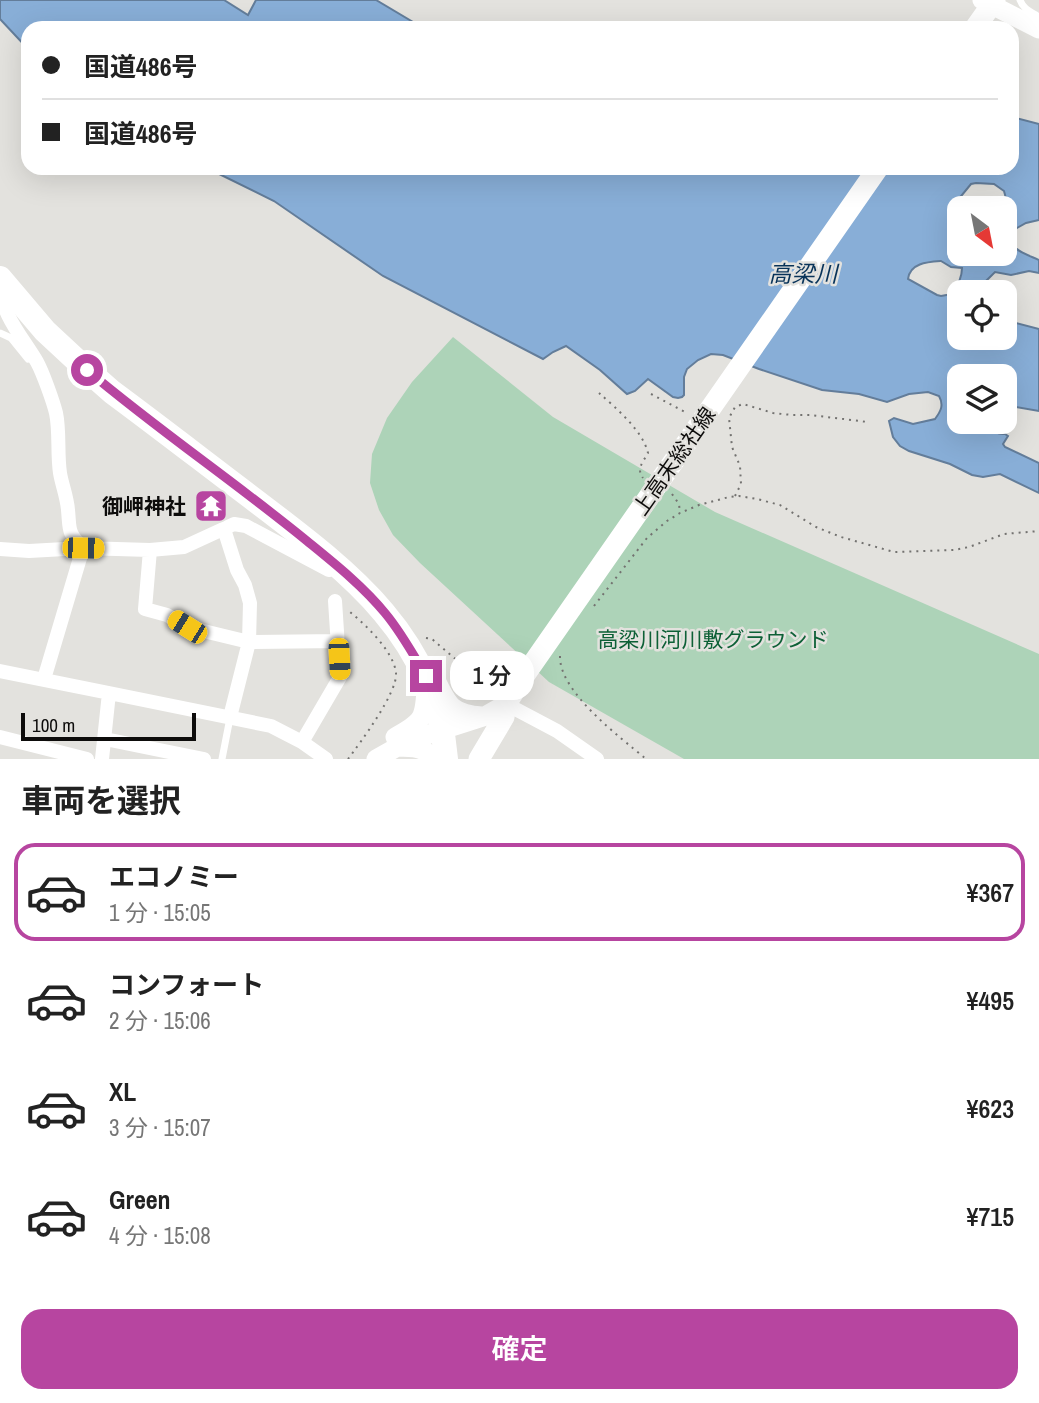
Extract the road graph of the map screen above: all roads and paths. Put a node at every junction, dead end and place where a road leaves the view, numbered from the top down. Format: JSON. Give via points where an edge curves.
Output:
{"nodes":[{"id":1,"x":1020,"y":0,"type":"edge"},
{"id":2,"x":985,"y":11,"type":"edge"},
{"id":3,"x":1039,"y":17,"type":"edge"},
{"id":4,"x":1015,"y":21,"type":"edge"},
{"id":5,"x":1019,"y":22,"type":"edge"},
{"id":6,"x":1039,"y":29,"type":"edge"},
{"id":7,"x":873,"y":175,"type":"edge"},
{"id":8,"x":1,"y":279,"type":"edge"},
{"id":9,"x":0,"y":333,"type":"edge"},
{"id":10,"x":41,"y":372,"type":"junction"},
{"id":11,"x":599,"y":393,"type":"dead end"},
{"id":12,"x":868,"y":422,"type":"dead end"},
{"id":13,"x":644,"y":480,"type":"dead end"},
{"id":14,"x":667,"y":489,"type":"dead end"},
{"id":15,"x":735,"y":496,"type":"junction"},
{"id":16,"x":680,"y":513,"type":"junction"},
{"id":17,"x":224,"y":529,"type":"junction"},
{"id":18,"x":1039,"y":531,"type":"edge"},
{"id":19,"x":83,"y":548,"type":"junction"},
{"id":20,"x":0,"y":549,"type":"edge"},
{"id":21,"x":150,"y":550,"type":"junction"},
{"id":22,"x":339,"y":568,"type":"junction"},
{"id":23,"x":335,"y":601,"type":"joint"},
{"id":24,"x":587,"y":613,"type":"dead end"},
{"id":25,"x":338,"y":641,"type":"junction"},
{"id":26,"x":249,"y":642,"type":"junction"},
{"id":27,"x":410,"y":649,"type":"junction"},
{"id":28,"x":560,"y":652,"type":"dead end"},
{"id":29,"x":0,"y":671,"type":"edge"},
{"id":30,"x":426,"y":676,"type":"junction"},
{"id":31,"x":44,"y":679,"type":"junction"},
{"id":32,"x":109,"y":693,"type":"junction"},
{"id":33,"x":506,"y":704,"type":"junction"},
{"id":34,"x":484,"y":707,"type":"junction"},
{"id":35,"x":230,"y":717,"type":"junction"},
{"id":36,"x":441,"y":730,"type":"junction"},
{"id":37,"x":0,"y":737,"type":"edge"},
{"id":38,"x":105,"y":738,"type":"junction"},
{"id":39,"x":302,"y":742,"type":"junction"},
{"id":40,"x":396,"y":747,"type":"junction"},
{"id":41,"x":88,"y":759,"type":"edge"},
{"id":42,"x":103,"y":759,"type":"edge"},
{"id":43,"x":204,"y":759,"type":"edge"},
{"id":44,"x":222,"y":759,"type":"edge"},
{"id":45,"x":326,"y":759,"type":"edge"},
{"id":46,"x":348,"y":759,"type":"edge"},
{"id":47,"x":368,"y":759,"type":"edge"},
{"id":48,"x":376,"y":759,"type":"edge"},
{"id":49,"x":435,"y":759,"type":"edge"},
{"id":50,"x":446,"y":759,"type":"edge"},
{"id":51,"x":479,"y":759,"type":"edge"},
{"id":52,"x":597,"y":759,"type":"edge"},
{"id":53,"x":646,"y":759,"type":"edge"}],
"edges":[{"from":1,"to":3,"type":"lane"},
{"from":2,"to":4,"type":"street"},
{"from":5,"to":6,"type":"street"},
{"from":7,"to":33,"type":"main road","name":"上高末総社線"},
{"from":8,"to":10,"type":"street","via":[[6,309]]},
{"from":8,"to":22,"type":"highway","via":[[45,331],[87,370]]},
{"from":9,"to":10,"type":"lane","via":[[11,338]]},
{"from":10,"to":19,"type":"street","via":[[56,413],[68,527]]},
{"from":11,"to":13,"type":"path","via":[[646,445],[648,453],[639,469]]},
{"from":12,"to":15,"type":"path","via":[[783,415],[743,404],[736,407],[729,418],[732,447],[740,466],[741,484]]},
{"from":14,"to":16,"type":"path"},
{"from":15,"to":16,"type":"path"},
{"from":15,"to":18,"type":"path","via":[[780,505],[816,527],[894,552],[954,550],[1004,534]]},
{"from":16,"to":24,"type":"path","via":[[647,538]]},
{"from":17,"to":21,"type":"street","via":[[184,547]]},
{"from":17,"to":22,"type":"street","via":[[234,524],[246,526],[329,570]]},
{"from":17,"to":26,"type":"street","via":[[250,603]]},
{"from":19,"to":20,"type":"street"},
{"from":19,"to":21,"type":"street"},
{"from":19,"to":31,"type":"street"},
{"from":21,"to":26,"type":"street","via":[[145,609],[187,627]]},
{"from":22,"to":27,"type":"highway","via":[[376,602]]},
{"from":23,"to":25,"type":"street"},
{"from":23,"to":46,"type":"path","via":[[374,634],[396,672],[389,696]]},
{"from":25,"to":26,"type":"street"},
{"from":25,"to":39,"type":"street","via":[[340,677]]},
{"from":26,"to":35,"type":"street"},
{"from":27,"to":30,"type":"highway"},
{"from":27,"to":34,"type":"street","via":[[426,661],[450,706],[467,715]]},
{"from":27,"to":34,"type":"path","via":[[424,638],[432,639],[495,692]]},
{"from":28,"to":53,"type":"path","via":[[568,682],[584,705]]},
{"from":29,"to":31,"type":"street"},
{"from":30,"to":36,"type":"highway"},
{"from":30,"to":47,"type":"street","via":[[422,716],[378,746]]},
{"from":31,"to":32,"type":"street"},
{"from":32,"to":35,"type":"street"},
{"from":32,"to":38,"type":"street"},
{"from":33,"to":34,"type":"street"},
{"from":33,"to":51,"type":"main road","name":"上高末総社線","via":[[504,717]]},
{"from":33,"to":52,"type":"street"},
{"from":34,"to":36,"type":"street"},
{"from":35,"to":39,"type":"street","via":[[271,726]]},
{"from":35,"to":44,"type":"lane"},
{"from":36,"to":40,"type":"street"},
{"from":36,"to":50,"type":"highway"},
{"from":37,"to":41,"type":"street"},
{"from":38,"to":42,"type":"street"},
{"from":38,"to":43,"type":"street"},
{"from":39,"to":45,"type":"street"},
{"from":40,"to":48,"type":"street"},
{"from":40,"to":49,"type":"street","via":[[421,749]]}]}
